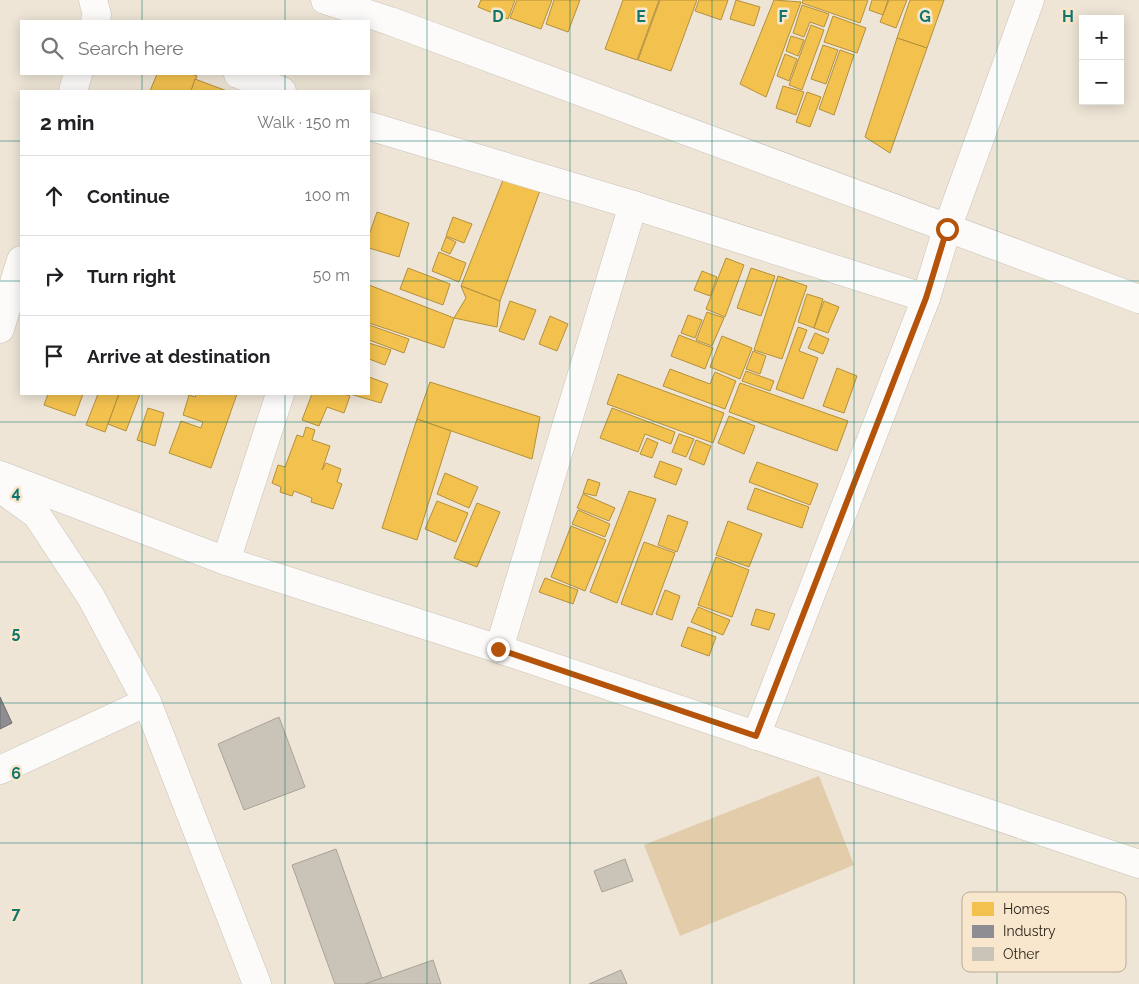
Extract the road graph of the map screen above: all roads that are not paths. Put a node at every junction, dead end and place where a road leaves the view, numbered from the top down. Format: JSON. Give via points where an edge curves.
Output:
{"nodes":[{"id":1,"x":325,"y":0,"type":"edge"},
{"id":2,"x":1030,"y":0,"type":"edge"},
{"id":3,"x":393,"y":10,"type":"edge"},
{"id":4,"x":78,"y":75,"type":"edge"},
{"id":5,"x":241,"y":75,"type":"edge"},
{"id":6,"x":73,"y":90,"type":"edge"},
{"id":7,"x":279,"y":90,"type":"edge"},
{"id":8,"x":370,"y":126,"type":"edge"},
{"id":9,"x":633,"y":205,"type":"junction"},
{"id":10,"x":947,"y":229,"type":"junction"},
{"id":11,"x":20,"y":263,"type":"edge"},
{"id":12,"x":926,"y":298,"type":"junction"},
{"id":13,"x":1139,"y":299,"type":"edge"},
{"id":14,"x":0,"y":329,"type":"edge"},
{"id":15,"x":280,"y":395,"type":"edge"},
{"id":16,"x":0,"y":475,"type":"edge"},
{"id":17,"x":0,"y":488,"type":"edge"},
{"id":18,"x":226,"y":561,"type":"junction"},
{"id":19,"x":498,"y":649,"type":"junction"},
{"id":20,"x":147,"y":702,"type":"junction"},
{"id":21,"x":756,"y":736,"type":"junction"},
{"id":22,"x":0,"y":770,"type":"edge"},
{"id":23,"x":1139,"y":864,"type":"edge"},
{"id":24,"x":257,"y":984,"type":"edge"}],
"edges":[{"from":1,"to":3,"type":"street"},
{"from":2,"to":10,"type":"street"},
{"from":3,"to":10,"type":"street"},
{"from":4,"to":6,"type":"street"},
{"from":5,"to":7,"type":"street"},
{"from":8,"to":9,"type":"street"},
{"from":9,"to":12,"type":"street"},
{"from":9,"to":19,"type":"street"},
{"from":10,"to":12,"type":"street"},
{"from":10,"to":13,"type":"street"},
{"from":11,"to":14,"type":"street"},
{"from":12,"to":21,"type":"street"},
{"from":15,"to":18,"type":"street"},
{"from":16,"to":18,"type":"street"},
{"from":17,"to":20,"type":"street","via":[[37,515],[91,597]]},
{"from":18,"to":19,"type":"street"},
{"from":19,"to":21,"type":"street"},
{"from":20,"to":22,"type":"street"},
{"from":20,"to":24,"type":"street"},
{"from":21,"to":23,"type":"street"}]}
